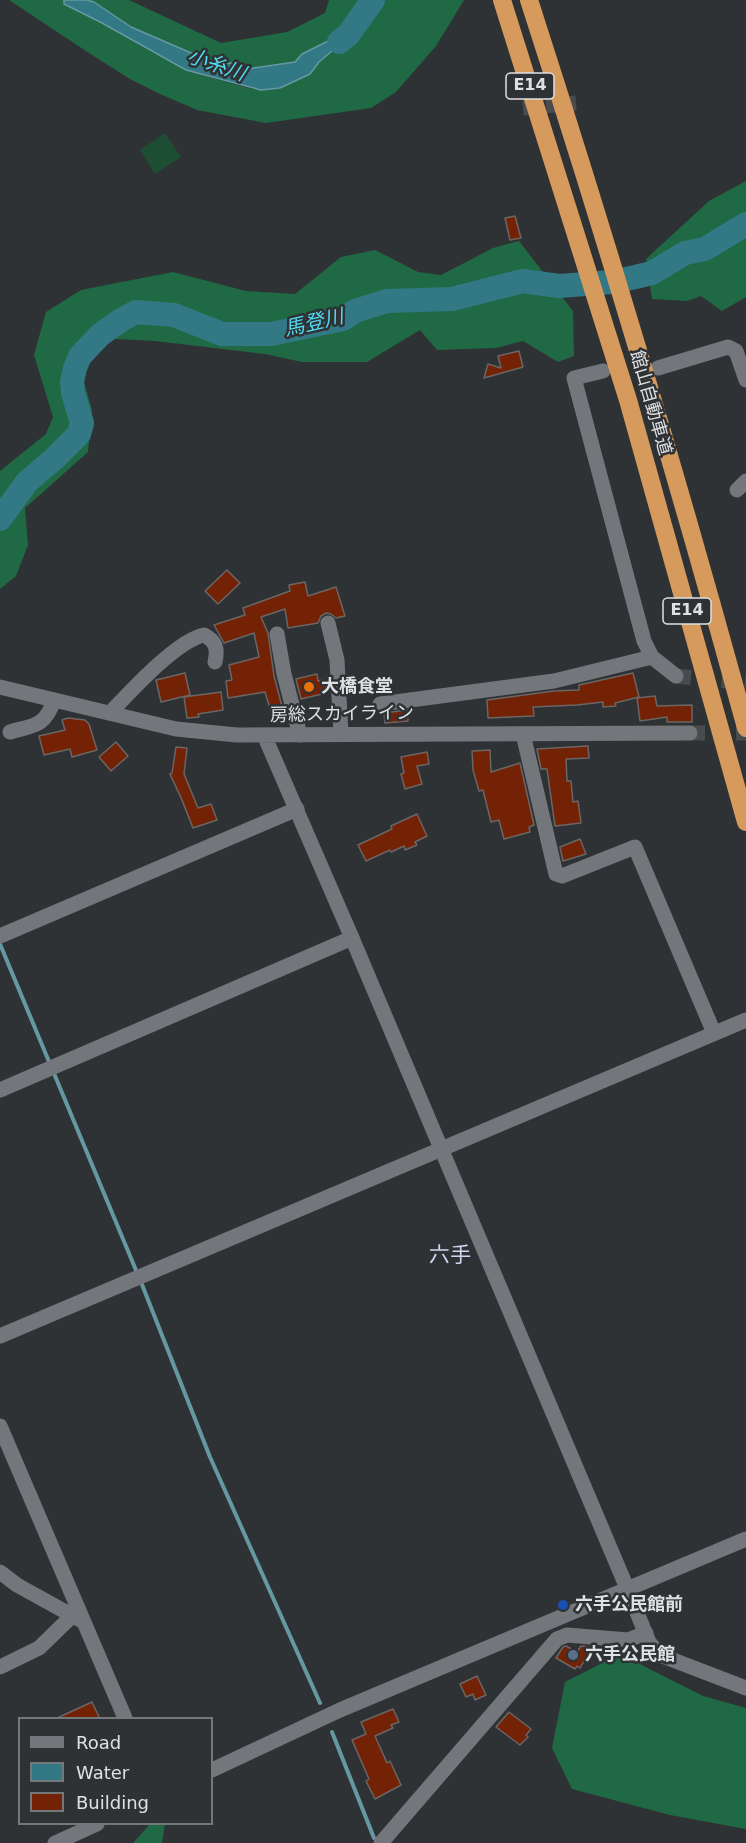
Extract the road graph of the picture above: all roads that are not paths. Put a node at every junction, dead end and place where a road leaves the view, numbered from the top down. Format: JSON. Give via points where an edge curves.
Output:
{"nodes":[{"id":1,"x":502,"y":0,"type":"edge"},
{"id":2,"x":529,"y":0,"type":"edge"},
{"id":3,"x":658,"y":368,"type":"dead end"},
{"id":4,"x":603,"y":371,"type":"dead end"},
{"id":5,"x":746,"y":380,"type":"edge"},
{"id":6,"x":328,"y":623,"type":"dead end"},
{"id":7,"x":278,"y":634,"type":"dead end"},
{"id":8,"x":652,"y":657,"type":"junction"},
{"id":9,"x":215,"y":662,"type":"dead end"},
{"id":10,"x":676,"y":676,"type":"tunnel mouth"},
{"id":11,"x":0,"y":687,"type":"edge"},
{"id":12,"x":54,"y":700,"type":"junction"},
{"id":13,"x":380,"y":704,"type":"dead end"},
{"id":14,"x":111,"y":713,"type":"junction"},
{"id":15,"x":746,"y":728,"type":"edge"},
{"id":16,"x":10,"y":732,"type":"dead end"},
{"id":17,"x":690,"y":733,"type":"tunnel mouth"},
{"id":18,"x":341,"y":734,"type":"junction"},
{"id":19,"x":523,"y":734,"type":"junction"},
{"id":20,"x":264,"y":735,"type":"junction"},
{"id":21,"x":300,"y":735,"type":"junction"},
{"id":22,"x":297,"y":809,"type":"junction"},
{"id":23,"x":746,"y":822,"type":"edge"},
{"id":24,"x":0,"y":936,"type":"edge"},
{"id":25,"x":352,"y":938,"type":"junction"},
{"id":26,"x":746,"y":1020,"type":"edge"},
{"id":27,"x":714,"y":1033,"type":"junction"},
{"id":28,"x":0,"y":1090,"type":"edge"},
{"id":29,"x":441,"y":1148,"type":"junction"},
{"id":30,"x":0,"y":1336,"type":"edge"},
{"id":31,"x":0,"y":1426,"type":"edge"},
{"id":32,"x":746,"y":1539,"type":"edge"},
{"id":33,"x":0,"y":1572,"type":"edge"},
{"id":34,"x":627,"y":1588,"type":"junction"},
{"id":35,"x":78,"y":1619,"type":"junction"},
{"id":36,"x":646,"y":1633,"type":"junction"},
{"id":37,"x":0,"y":1667,"type":"edge"},
{"id":38,"x":746,"y":1688,"type":"edge"},
{"id":39,"x":124,"y":1717,"type":"edge"},
{"id":40,"x":213,"y":1770,"type":"edge"},
{"id":41,"x":95,"y":1825,"type":"edge"},
{"id":42,"x":56,"y":1843,"type":"edge"},
{"id":43,"x":381,"y":1843,"type":"edge"}],
"edges":[{"from":1,"to":23,"type":"highway","name":"館山自動車道","number":"E14","via":[[628,400]]},
{"from":2,"to":15,"type":"highway","name":"館山自動車道","number":"E14","via":[[652,392]]},
{"from":3,"to":5,"type":"street","via":[[728,347],[736,351]]},
{"from":4,"to":8,"type":"street","via":[[574,378],[644,641]]},
{"from":6,"to":18,"type":"street","via":[[337,660]]},
{"from":7,"to":21,"type":"street"},
{"from":8,"to":10,"type":"street"},
{"from":8,"to":13,"type":"street","via":[[554,681]]},
{"from":9,"to":14,"type":"street","via":[[213,641],[204,635],[197,637],[167,657]]},
{"from":11,"to":12,"type":"street","name":"房総スカイライン"},
{"from":12,"to":14,"type":"street","name":"房総スカイライン"},
{"from":12,"to":16,"type":"street","via":[[45,719]]},
{"from":14,"to":20,"type":"street","name":"房総スカイライン","via":[[176,729]]},
{"from":17,"to":19,"type":"street","name":"房総スカイライン"},
{"from":18,"to":19,"type":"street","name":"房総スカイライン"},
{"from":18,"to":21,"type":"street","name":"房総スカイライン"},
{"from":19,"to":27,"type":"street","via":[[556,874],[562,876],[635,847]]},
{"from":20,"to":21,"type":"street","name":"房総スカイライン"},
{"from":20,"to":22,"type":"street"},
{"from":22,"to":24,"type":"street"},
{"from":22,"to":25,"type":"street"},
{"from":25,"to":28,"type":"street"},
{"from":25,"to":29,"type":"street"},
{"from":26,"to":27,"type":"street"},
{"from":27,"to":29,"type":"street"},
{"from":29,"to":30,"type":"street"},
{"from":29,"to":34,"type":"street"},
{"from":31,"to":35,"type":"street"},
{"from":32,"to":34,"type":"street"},
{"from":33,"to":35,"type":"street"},
{"from":34,"to":36,"type":"street"},
{"from":34,"to":40,"type":"street","via":[[340,1710]]},
{"from":35,"to":37,"type":"street","via":[[39,1648]]},
{"from":35,"to":39,"type":"street"},
{"from":36,"to":38,"type":"street","via":[[660,1655]]},
{"from":36,"to":43,"type":"street","via":[[628,1640],[567,1635],[557,1639]]},
{"from":41,"to":42,"type":"street"}]}
